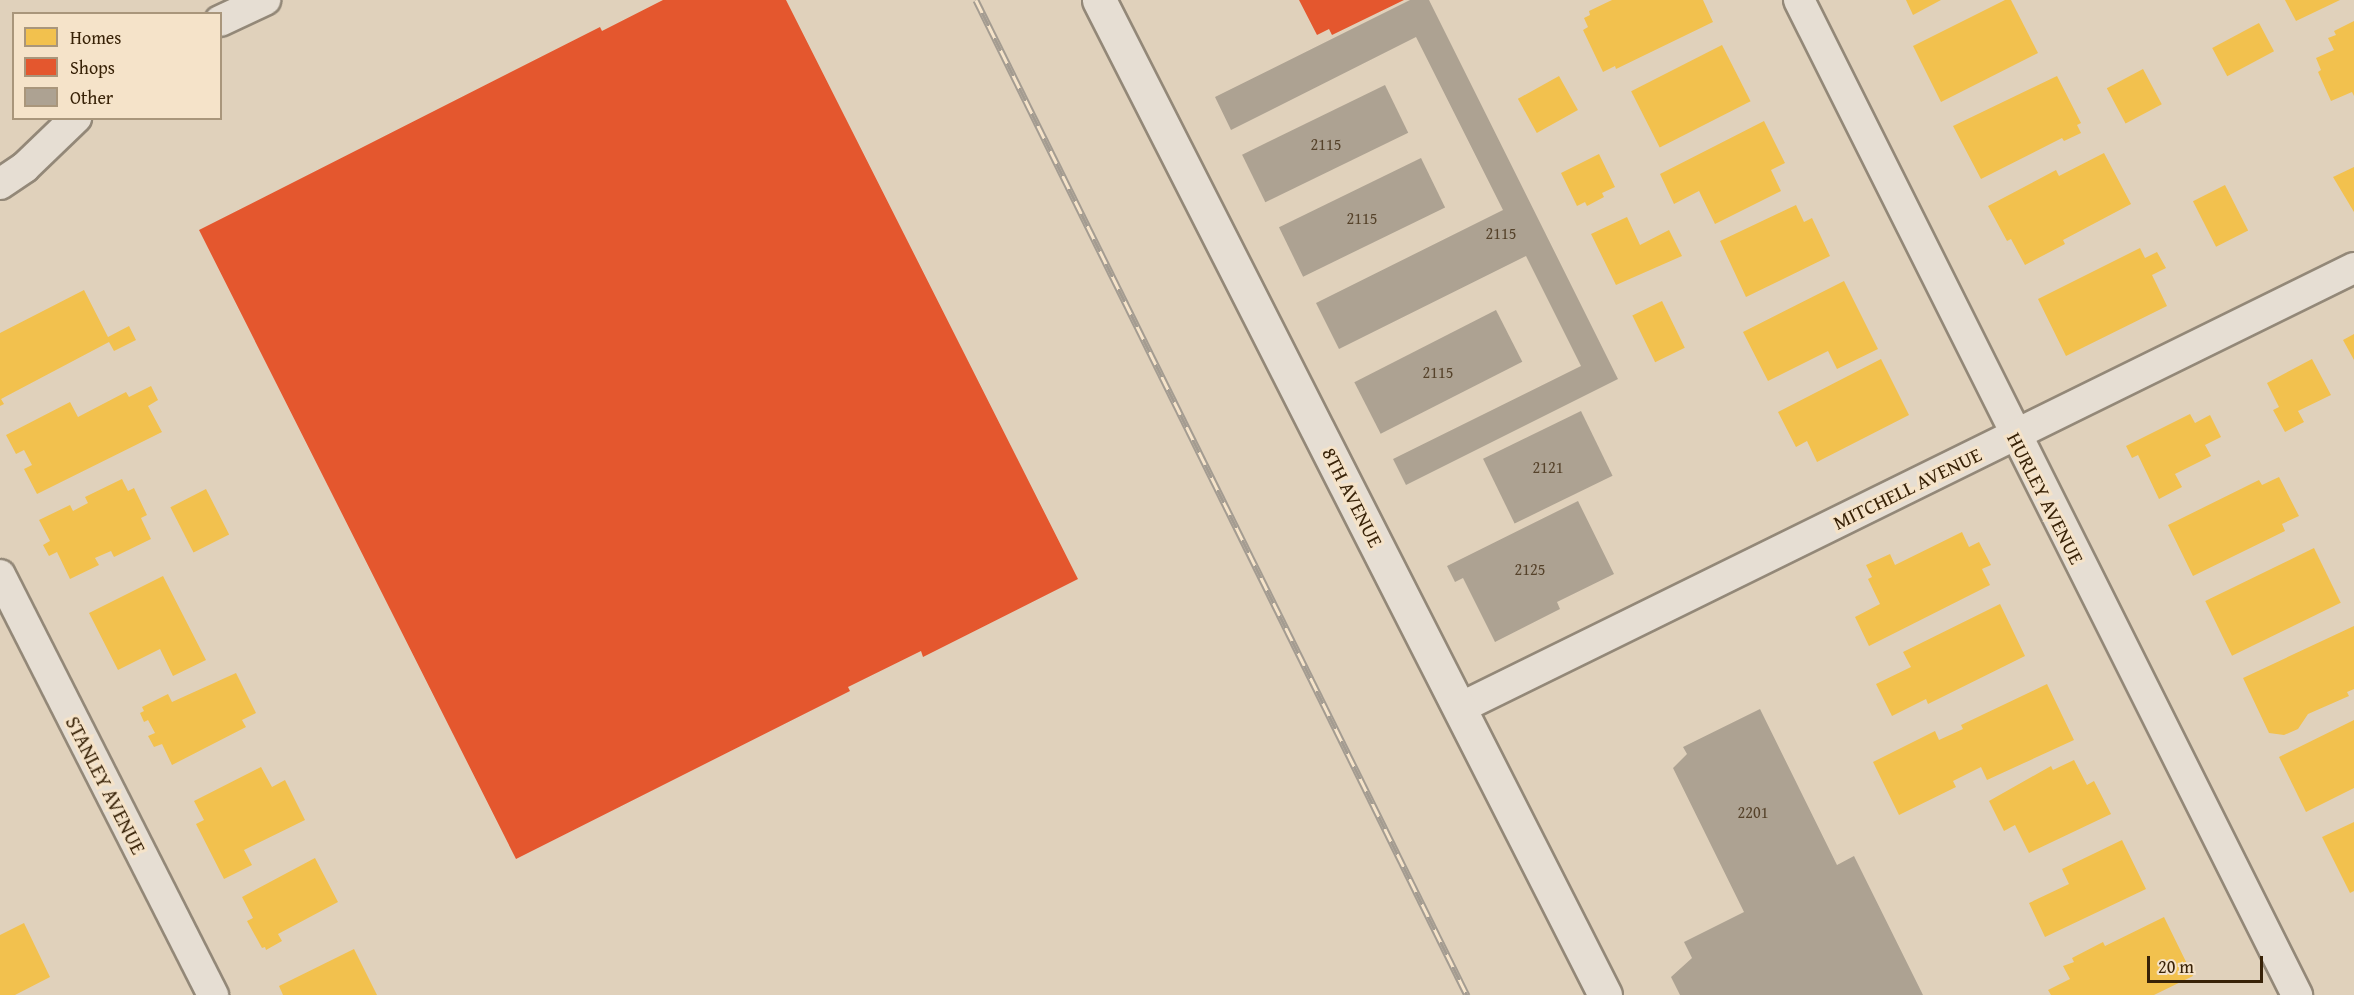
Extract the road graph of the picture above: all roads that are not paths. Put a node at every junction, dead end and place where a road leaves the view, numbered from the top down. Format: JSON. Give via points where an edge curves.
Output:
{"nodes":[{"id":1,"x":265,"y":0,"type":"edge"},
{"id":2,"x":1099,"y":0,"type":"edge"},
{"id":3,"x":1799,"y":0,"type":"edge"},
{"id":4,"x":222,"y":20,"type":"edge"},
{"id":5,"x":74,"y":120,"type":"edge"},
{"id":6,"x":0,"y":184,"type":"edge"},
{"id":7,"x":2354,"y":268,"type":"edge"},
{"id":8,"x":2015,"y":436,"type":"junction"},
{"id":9,"x":0,"y":575,"type":"edge"},
{"id":10,"x":1460,"y":708,"type":"junction"},
{"id":11,"x":213,"y":995,"type":"edge"},
{"id":12,"x":1605,"y":995,"type":"edge"},
{"id":13,"x":2297,"y":995,"type":"edge"}],
"edges":[{"from":1,"to":4,"type":"street"},
{"from":2,"to":10,"type":"main road","name":"8TH AVENUE"},
{"from":3,"to":8,"type":"street","name":"HURLEY AVENUE"},
{"from":5,"to":6,"type":"street","via":[[25,167]]},
{"from":7,"to":8,"type":"street","name":"MITCHELL AVENUE"},
{"from":8,"to":10,"type":"street","name":"MITCHELL AVENUE"},
{"from":8,"to":13,"type":"street","name":"HURLEY AVENUE"},
{"from":9,"to":11,"type":"street","name":"STANLEY AVENUE"},
{"from":10,"to":12,"type":"main road","name":"8TH AVENUE"}]}
